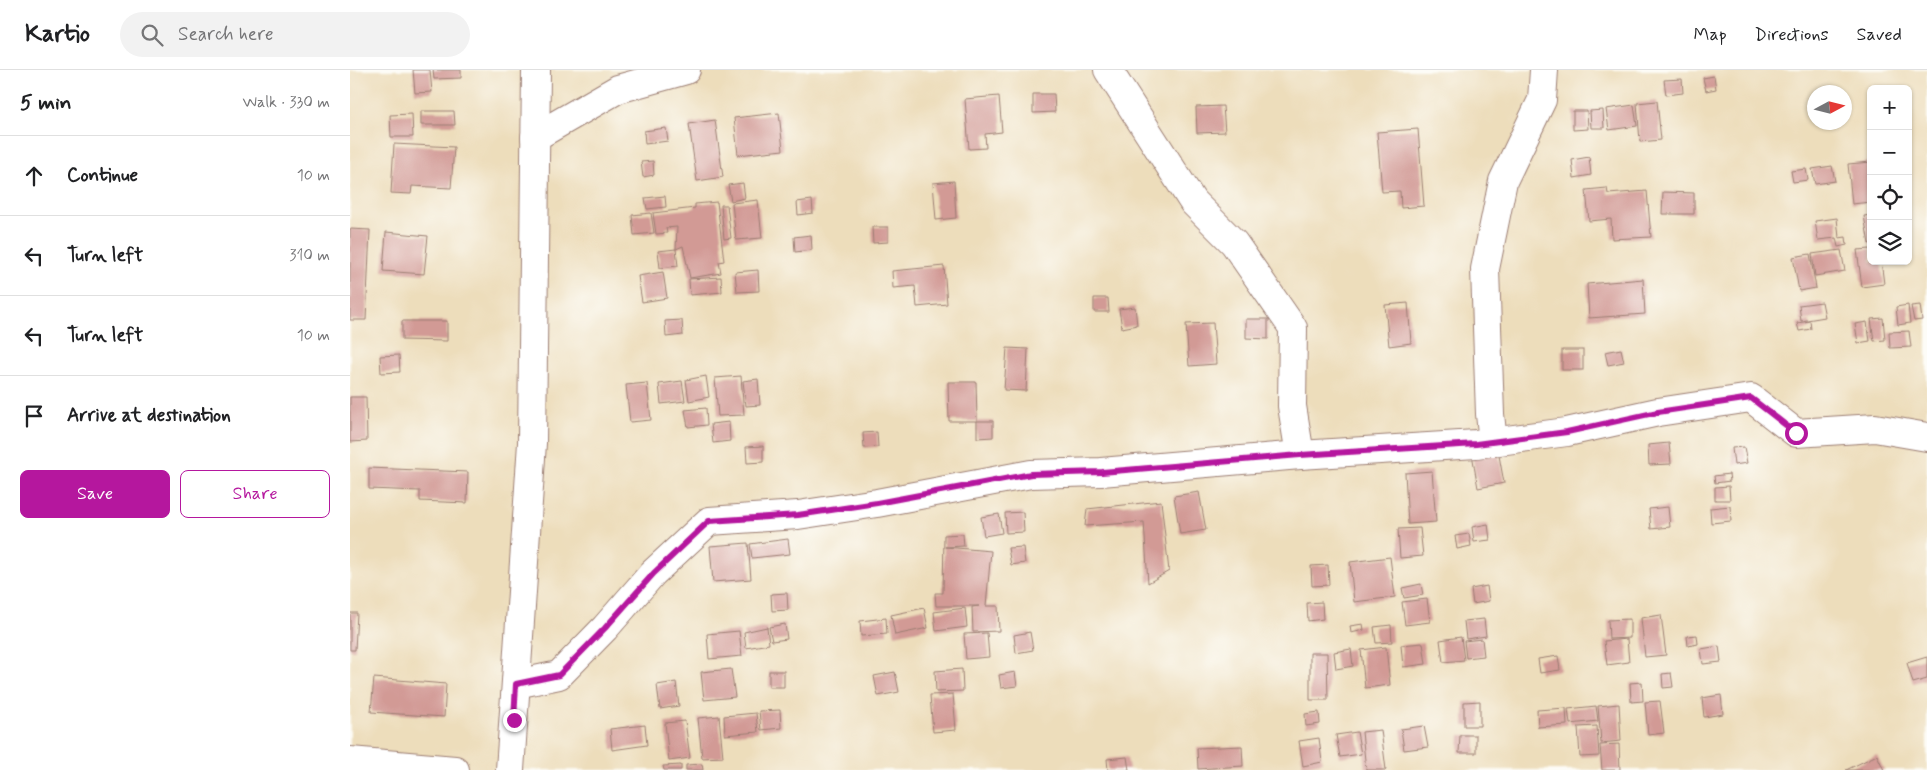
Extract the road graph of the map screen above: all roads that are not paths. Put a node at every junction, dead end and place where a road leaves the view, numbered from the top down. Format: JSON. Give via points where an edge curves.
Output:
{"nodes":[{"id":1,"x":536,"y":70,"type":"edge"},
{"id":2,"x":686,"y":70,"type":"edge"},
{"id":3,"x":1108,"y":70,"type":"edge"},
{"id":4,"x":1544,"y":70,"type":"edge"},
{"id":5,"x":536,"y":137,"type":"junction"},
{"id":6,"x":1927,"y":437,"type":"edge"},
{"id":7,"x":1493,"y":442,"type":"junction"},
{"id":8,"x":1300,"y":455,"type":"junction"},
{"id":9,"x":516,"y":684,"type":"junction"},
{"id":10,"x":350,"y":761,"type":"edge"},
{"id":11,"x":455,"y":770,"type":"edge"},
{"id":12,"x":510,"y":770,"type":"edge"}],
"edges":[{"from":1,"to":5,"type":"street"},
{"from":2,"to":5,"type":"street","via":[[618,89]]},
{"from":3,"to":8,"type":"street","via":[[1193,202],[1234,243],[1293,328],[1292,406]]},
{"from":4,"to":7,"type":"street","via":[[1542,100],[1503,181],[1485,269]]},
{"from":5,"to":9,"type":"street","via":[[532,443]]},
{"from":6,"to":7,"type":"street","via":[[1875,428],[1796,433],[1751,398],[1658,412],[1567,432]]},
{"from":7,"to":8,"type":"street"},
{"from":8,"to":9,"type":"street","via":[[1102,472],[1031,474],[807,514],[709,521],[654,573],[559,675]]},
{"from":9,"to":12,"type":"street"},
{"from":10,"to":11,"type":"street"}]}
